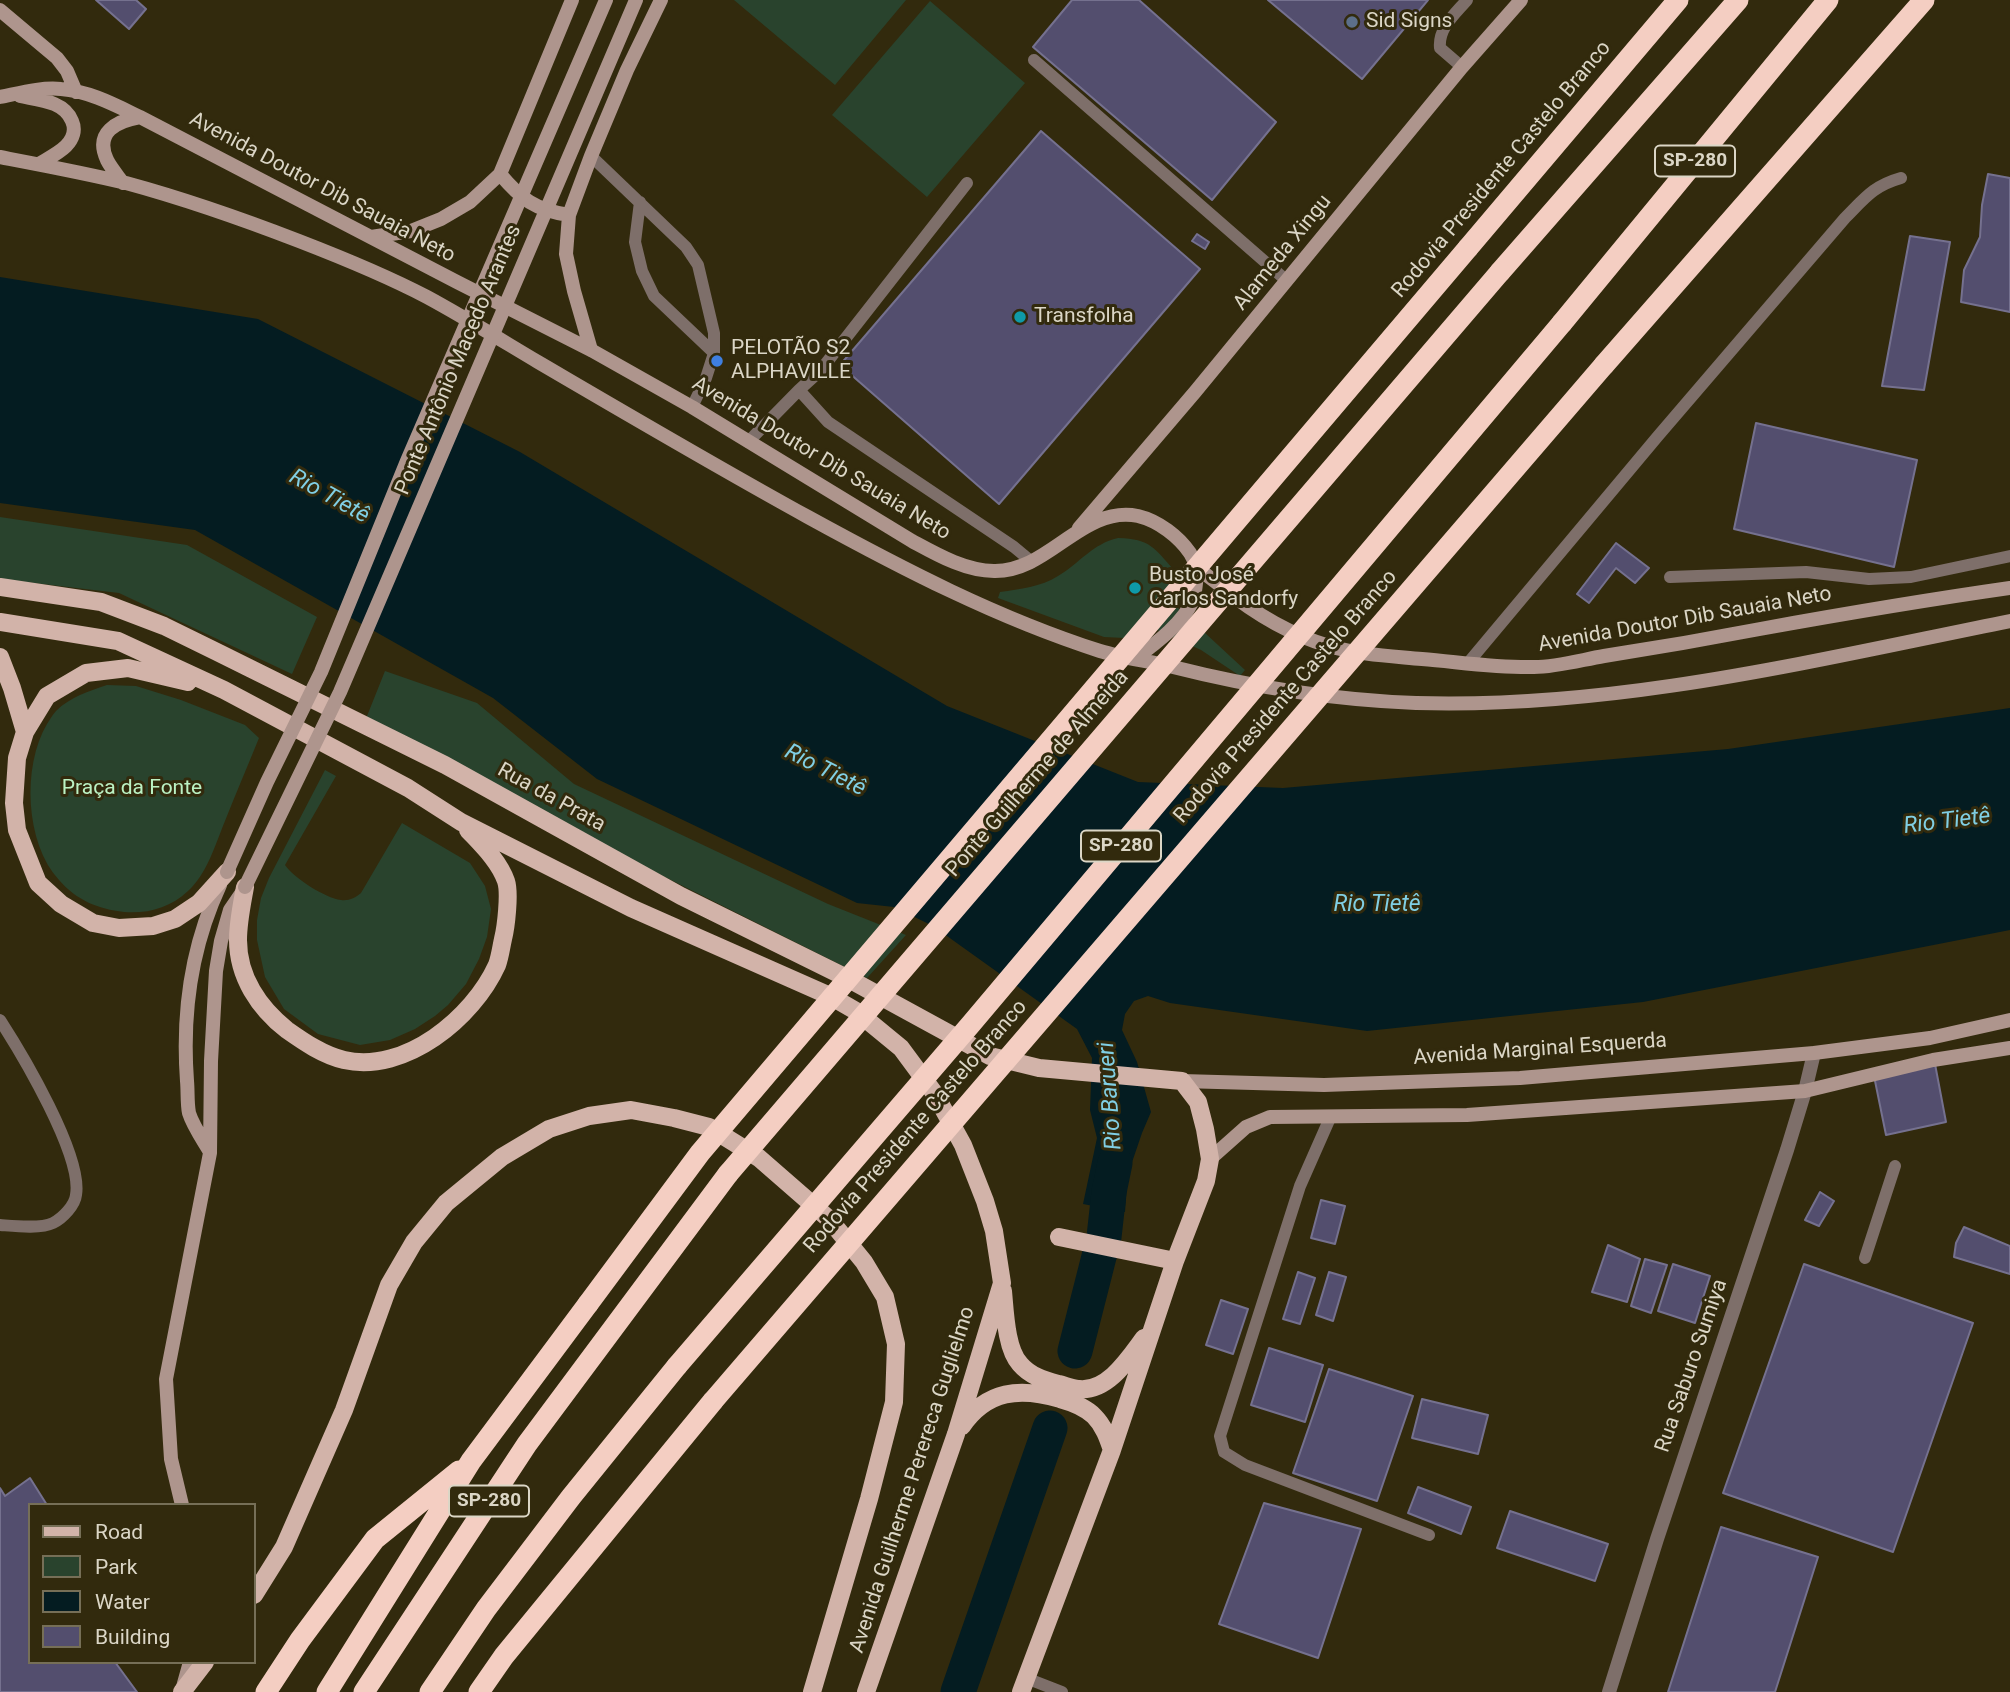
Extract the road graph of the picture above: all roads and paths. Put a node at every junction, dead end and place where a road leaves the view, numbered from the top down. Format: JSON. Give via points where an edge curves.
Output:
{"nodes":[{"id":1,"x":572,"y":0,"type":"edge"},
{"id":2,"x":606,"y":0,"type":"edge"},
{"id":3,"x":636,"y":0,"type":"edge"},
{"id":4,"x":661,"y":0,"type":"edge"},
{"id":5,"x":1467,"y":0,"type":"edge"},
{"id":6,"x":1521,"y":0,"type":"edge"},
{"id":7,"x":1678,"y":0,"type":"edge"},
{"id":8,"x":1738,"y":0,"type":"edge"},
{"id":9,"x":1828,"y":0,"type":"edge"},
{"id":10,"x":1924,"y":0,"type":"edge"},
{"id":11,"x":0,"y":10,"type":"edge"},
{"id":12,"x":1034,"y":60,"type":"dead end"},
{"id":13,"x":1462,"y":67,"type":"junction"},
{"id":14,"x":76,"y":92,"type":"junction"},
{"id":15,"x":6,"y":95,"type":"edge"},
{"id":16,"x":140,"y":117,"type":"junction"},
{"id":17,"x":591,"y":156,"type":"junction"},
{"id":18,"x":0,"y":158,"type":"edge"},
{"id":19,"x":39,"y":164,"type":"junction"},
{"id":20,"x":499,"y":174,"type":"junction"},
{"id":21,"x":1901,"y":178,"type":"dead end"},
{"id":22,"x":123,"y":183,"type":"junction"},
{"id":23,"x":967,"y":183,"type":"dead end"},
{"id":24,"x":640,"y":202,"type":"junction"},
{"id":25,"x":569,"y":215,"type":"junction"},
{"id":26,"x":371,"y":237,"type":"junction"},
{"id":27,"x":1287,"y":281,"type":"junction"},
{"id":28,"x":591,"y":350,"type":"junction"},
{"id":29,"x":714,"y":353,"type":"junction"},
{"id":30,"x":799,"y":390,"type":"junction"},
{"id":31,"x":692,"y":407,"type":"junction"},
{"id":32,"x":748,"y":442,"type":"junction"},
{"id":33,"x":1076,"y":532,"type":"junction"},
{"id":34,"x":2010,"y":556,"type":"edge"},
{"id":35,"x":1032,"y":562,"type":"junction"},
{"id":36,"x":1198,"y":568,"type":"junction"},
{"id":37,"x":1670,"y":577,"type":"dead end"},
{"id":38,"x":0,"y":587,"type":"edge"},
{"id":39,"x":2010,"y":588,"type":"edge"},
{"id":40,"x":2010,"y":621,"type":"edge"},
{"id":41,"x":0,"y":622,"type":"edge"},
{"id":42,"x":0,"y":657,"type":"edge"},
{"id":43,"x":1136,"y":658,"type":"junction"},
{"id":44,"x":1468,"y":663,"type":"junction"},
{"id":45,"x":224,"y":690,"type":"junction"},
{"id":46,"x":26,"y":732,"type":"junction"},
{"id":47,"x":461,"y":822,"type":"junction"},
{"id":48,"x":227,"y":872,"type":"junction"},
{"id":49,"x":245,"y":887,"type":"junction"},
{"id":50,"x":0,"y":1020,"type":"edge"},
{"id":51,"x":2010,"y":1020,"type":"edge"},
{"id":52,"x":2010,"y":1048,"type":"edge"},
{"id":53,"x":1814,"y":1053,"type":"junction"},
{"id":54,"x":1070,"y":1071,"type":"joint"},
{"id":55,"x":1175,"y":1080,"type":"junction"},
{"id":56,"x":1805,"y":1091,"type":"junction"},
{"id":57,"x":1331,"y":1118,"type":"junction"},
{"id":58,"x":210,"y":1153,"type":"junction"},
{"id":59,"x":1210,"y":1159,"type":"junction"},
{"id":60,"x":1895,"y":1166,"type":"dead end"},
{"id":61,"x":0,"y":1225,"type":"edge"},
{"id":62,"x":1059,"y":1237,"type":"dead end"},
{"id":63,"x":1865,"y":1258,"type":"dead end"},
{"id":64,"x":1175,"y":1261,"type":"junction"},
{"id":65,"x":1002,"y":1283,"type":"junction"},
{"id":66,"x":1156,"y":1321,"type":"junction"},
{"id":67,"x":956,"y":1434,"type":"junction"},
{"id":68,"x":1112,"y":1450,"type":"junction"},
{"id":69,"x":471,"y":1461,"type":"junction"},
{"id":70,"x":182,"y":1503,"type":"edge"},
{"id":71,"x":1429,"y":1535,"type":"dead end"},
{"id":72,"x":256,"y":1592,"type":"edge"},
{"id":73,"x":189,"y":1664,"type":"edge"},
{"id":74,"x":203,"y":1664,"type":"edge"},
{"id":75,"x":1024,"y":1685,"type":"edge"},
{"id":76,"x":865,"y":1690,"type":"edge"},
{"id":77,"x":182,"y":1692,"type":"edge"},
{"id":78,"x":266,"y":1692,"type":"edge"},
{"id":79,"x":327,"y":1692,"type":"edge"},
{"id":80,"x":364,"y":1692,"type":"edge"},
{"id":81,"x":430,"y":1692,"type":"edge"},
{"id":82,"x":479,"y":1692,"type":"edge"},
{"id":83,"x":812,"y":1692,"type":"edge"},
{"id":84,"x":1062,"y":1692,"type":"edge"},
{"id":85,"x":1609,"y":1692,"type":"edge"}],
"edges":[{"from":1,"to":20,"type":"main road"},
{"from":2,"to":48,"type":"main road","name":"Ponte Antônio Macedo Arantes","bridge":true,"via":[[321,672]]},
{"from":3,"to":49,"type":"main road","name":"Ponte Antônio Macedo Arantes","bridge":true,"via":[[340,692]]},
{"from":4,"to":17,"type":"main road"},
{"from":5,"to":13,"type":"lane","via":[[1439,40],[1440,48]]},
{"from":6,"to":13,"type":"main road","name":"Alameda Xingu"},
{"from":7,"to":69,"type":"highway","name":"Rodovia Presidente Castelo Branco","bridge":true,"via":[[700,1153]]},
{"from":8,"to":80,"type":"highway","name":"Ponte Guilherme de Almeida","number":"SP-280","bridge":true,"via":[[728,1174],[527,1444]]},
{"from":9,"to":81,"type":"highway","name":"Rodovia Presidente Castelo Branco","number":"SP-280","bridge":true,"via":[[1562,323],[677,1366],[571,1497]]},
{"from":10,"to":82,"type":"highway","name":"Rodovia Presidente Castelo Branco","bridge":true,"via":[[713,1401]]},
{"from":11,"to":14,"type":"main road","via":[[57,58]]},
{"from":12,"to":27,"type":"lane"},
{"from":13,"to":27,"type":"main road","name":"Alameda Xingu"},
{"from":14,"to":15,"type":"main road","name":"Avenida Doutor Dib Sauaia Neto","via":[[36,90]]},
{"from":14,"to":16,"type":"main road","name":"Avenida Doutor Dib Sauaia Neto"},
{"from":15,"to":19,"type":"main road","via":[[56,104],[71,118],[75,127],[66,146]]},
{"from":16,"to":22,"type":"main road","via":[[115,124],[107,132],[107,160]]},
{"from":16,"to":26,"type":"main road","name":"Avenida Doutor Dib Sauaia Neto"},
{"from":17,"to":24,"type":"lane"},
{"from":17,"to":25,"type":"main road"},
{"from":18,"to":19,"type":"main road"},
{"from":19,"to":22,"type":"main road"},
{"from":20,"to":25,"type":"main road","via":[[532,204]]},
{"from":20,"to":26,"type":"main road","via":[[470,202],[441,219],[411,231]]},
{"from":21,"to":44,"type":"lane","via":[[1884,183],[1845,218]]},
{"from":22,"to":43,"type":"main road","via":[[269,229],[369,269],[909,571],[995,611],[1079,643]]},
{"from":23,"to":30,"type":"lane","via":[[820,371]]},
{"from":24,"to":29,"type":"lane","via":[[698,265],[714,333]]},
{"from":24,"to":29,"type":"lane","via":[[635,242],[654,296]]},
{"from":25,"to":28,"type":"main road","via":[[566,254]]},
{"from":26,"to":28,"type":"main road","name":"Avenida Doutor Dib Sauaia Neto"},
{"from":27,"to":33,"type":"main road","name":"Alameda Xingu"},
{"from":28,"to":31,"type":"main road","name":"Avenida Doutor Dib Sauaia Neto"},
{"from":29,"to":31,"type":"lane"},
{"from":30,"to":32,"type":"lane"},
{"from":30,"to":35,"type":"lane","via":[[828,422]]},
{"from":31,"to":32,"type":"main road","name":"Avenida Doutor Dib Sauaia Neto"},
{"from":32,"to":35,"type":"main road","name":"Avenida Doutor Dib Sauaia Neto","via":[[943,557],[992,571]]},
{"from":33,"to":35,"type":"main road","name":"Avenida Doutor Dib Sauaia Neto"},
{"from":33,"to":36,"type":"main road","name":"Avenida Doutor Dib Sauaia Neto","via":[[1101,520],[1138,516],[1174,535]]},
{"from":34,"to":37,"type":"lane","via":[[1911,577],[1869,579],[1806,572]]},
{"from":36,"to":43,"type":"main road","via":[[1194,598],[1185,612]]},
{"from":36,"to":44,"type":"main road","name":"Avenida Doutor Dib Sauaia Neto","via":[[1275,625],[1300,636],[1368,655]]},
{"from":38,"to":54,"type":"main road","name":"Rua da Prata","via":[[101,602],[163,626],[445,765],[681,896],[849,979],[990,1056]]},
{"from":39,"to":44,"type":"main road","name":"Avenida Doutor Dib Sauaia Neto","via":[[1535,667]]},
{"from":40,"to":43,"type":"main road","via":[[1658,688],[1533,700],[1417,703],[1347,698],[1256,685]]},
{"from":41,"to":45,"type":"main road","via":[[118,641]]},
{"from":42,"to":46,"type":"main road"},
{"from":45,"to":46,"type":"main road","via":[[128,668],[86,673],[47,696]]},
{"from":45,"to":47,"type":"main road","via":[[408,788]]},
{"from":46,"to":48,"type":"main road","via":[[18,758],[17,830],[38,883],[61,904],[93,923],[118,928],[153,926],[175,919],[199,903]]},
{"from":47,"to":49,"type":"main road","via":[[490,854],[507,883],[506,924],[498,962],[474,1002],[454,1023],[405,1053],[372,1061],[345,1060],[325,1053],[272,1018],[255,998],[241,967],[238,940]]},
{"from":47,"to":65,"type":"main road","name":"Avenida Guilherme Perereca Guglielmo","via":[[631,908],[830,996],[901,1048],[935,1094],[963,1145],[994,1231]]},
{"from":48,"to":58,"type":"main road","name":"Ponte Antônio Macedo Arantes","via":[[211,906],[191,972],[186,1007],[190,1115]]},
{"from":49,"to":58,"type":"main road","name":"Ponte Antônio Macedo Arantes","via":[[230,910],[216,971]]},
{"from":50,"to":61,"type":"lane","via":[[28,1064],[61,1135],[76,1177],[76,1197],[68,1212],[52,1224]]},
{"from":51,"to":53,"type":"main road","name":"Avenida Marginal Esquerda","via":[[1930,1038]]},
{"from":52,"to":56,"type":"main road","via":[[1933,1060]]},
{"from":53,"to":55,"type":"main road","name":"Avenida Marginal Esquerda","via":[[1462,1081],[1324,1085]]},
{"from":53,"to":56,"type":"street","name":"Rua Saburo Sumiya"},
{"from":54,"to":55,"type":"main road","name":"Avenida Marginal Esquerda"},
{"from":55,"to":59,"type":"main road","via":[[1198,1102]]},
{"from":56,"to":57,"type":"main road","via":[[1467,1115]]},
{"from":56,"to":85,"type":"street","name":"Rua Saburo Sumiya"},
{"from":57,"to":59,"type":"main road","via":[[1269,1117],[1246,1127]]},
{"from":57,"to":71,"type":"lane","via":[[1300,1186],[1220,1436],[1224,1452],[1245,1465]]},
{"from":58,"to":70,"type":"main road","name":"Ponte Antônio Macedo Arantes","via":[[166,1379],[171,1459]]},
{"from":59,"to":64,"type":"main road"},
{"from":60,"to":63,"type":"lane"},
{"from":62,"to":64,"type":"main road"},
{"from":64,"to":66,"type":"main road"},
{"from":65,"to":66,"type":"main road","name":"Avenida Guilherme Perereca Guglielmo","via":[[1012,1347],[1019,1364],[1039,1379],[1080,1389],[1094,1387],[1124,1365]]},
{"from":65,"to":67,"type":"main road","name":"Avenida Guilherme Perereca Guglielmo"},
{"from":66,"to":68,"type":"main road"},
{"from":67,"to":68,"type":"main road","via":[[972,1411],[996,1397],[1043,1394],[1093,1414]]},
{"from":67,"to":76,"type":"main road","name":"Avenida Guilherme Perereca Guglielmo"},
{"from":68,"to":75,"type":"main road"},
{"from":69,"to":78,"type":"highway","via":[[375,1539]]},
{"from":69,"to":79,"type":"highway","name":"Rodovia Presidente Castelo Branco"},
{"from":72,"to":83,"type":"main road","via":[[284,1547],[344,1410],[389,1285],[414,1242],[446,1203],[502,1157],[549,1129],[589,1116],[631,1110],[709,1127],[759,1158],[829,1219],[885,1297],[896,1344],[894,1402]]},
{"from":73,"to":77,"type":"main road"},
{"from":74,"to":77,"type":"main road"},
{"from":75,"to":84,"type":"lane"}]}
